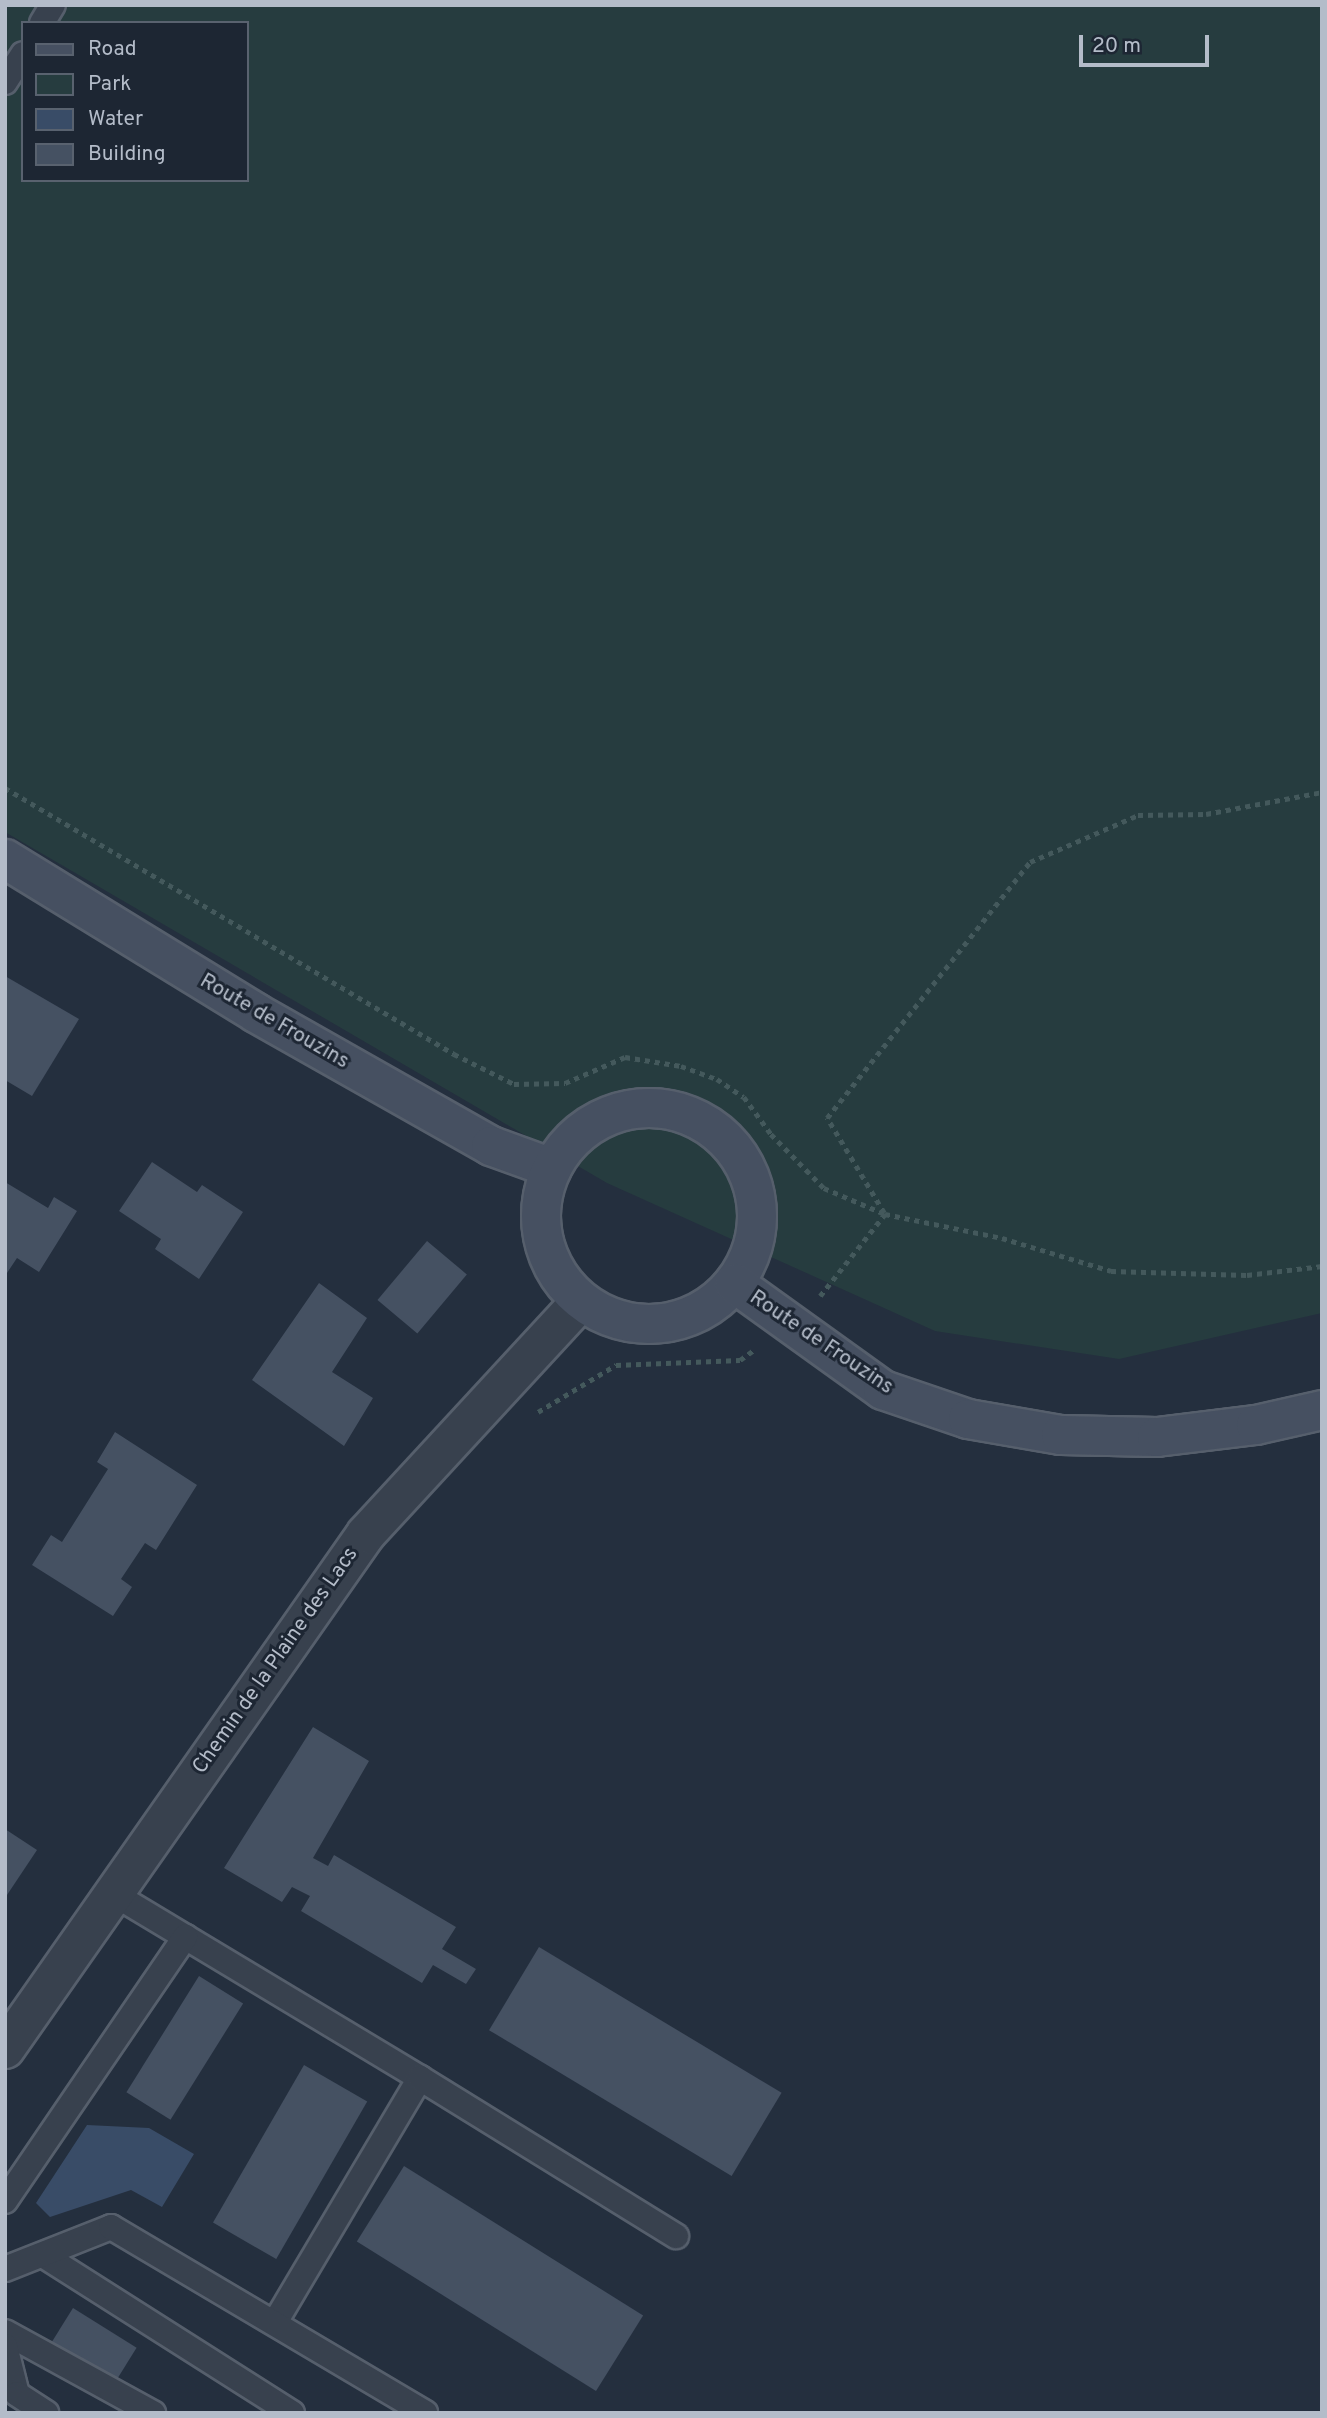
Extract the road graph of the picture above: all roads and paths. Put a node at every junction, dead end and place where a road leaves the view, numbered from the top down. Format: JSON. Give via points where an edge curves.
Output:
{"nodes":[{"id":1,"x":53,"y":5,"type":"edge"},
{"id":2,"x":43,"y":21,"type":"edge"},
{"id":3,"x":21,"y":57,"type":"edge"},
{"id":4,"x":5,"y":82,"type":"edge"},
{"id":5,"x":5,"y":788,"type":"edge"},
{"id":6,"x":1322,"y":792,"type":"edge"},
{"id":7,"x":5,"y":859,"type":"edge"},
{"id":8,"x":552,"y":1168,"type":"junction"},
{"id":9,"x":885,"y":1214,"type":"junction"},
{"id":10,"x":1322,"y":1266,"type":"edge"},
{"id":11,"x":734,"y":1283,"type":"junction"},
{"id":12,"x":581,"y":1301,"type":"junction"},
{"id":13,"x":789,"y":1326,"type":"junction"},
{"id":14,"x":1322,"y":1410,"type":"edge"},
{"id":15,"x":535,"y":1414,"type":"dead end"},
{"id":16,"x":113,"y":1893,"type":"junction"},
{"id":17,"x":185,"y":1937,"type":"junction"},
{"id":18,"x":5,"y":2049,"type":"edge"},
{"id":19,"x":420,"y":2078,"type":"junction"},
{"id":20,"x":5,"y":2201,"type":"edge"},
{"id":21,"x":677,"y":2236,"type":"dead end"},
{"id":22,"x":43,"y":2255,"type":"junction"},
{"id":23,"x":5,"y":2269,"type":"edge"},
{"id":24,"x":275,"y":2322,"type":"junction"},
{"id":25,"x":5,"y":2332,"type":"edge"},
{"id":26,"x":5,"y":2346,"type":"edge"},
{"id":27,"x":46,"y":2413,"type":"edge"},
{"id":28,"x":153,"y":2413,"type":"edge"},
{"id":29,"x":292,"y":2413,"type":"edge"},
{"id":30,"x":425,"y":2413,"type":"edge"}],
"edges":[{"from":1,"to":2,"type":"lane"},
{"from":3,"to":4,"type":"lane"},
{"from":5,"to":9,"type":"path","via":[[454,1054],[514,1084],[565,1083],[625,1057],[681,1066],[717,1079],[744,1097],[771,1134],[824,1188]]},
{"from":6,"to":9,"type":"path","via":[[1206,814],[1138,815],[1030,862],[827,1118]]},
{"from":7,"to":8,"type":"main road","name":"Route de Frouzins","via":[[279,1026],[491,1146]]},
{"from":8,"to":11,"type":"main road","name":"Route de Frouzins","via":[[573,1139],[602,1118],[638,1109],[673,1111],[707,1125],[734,1149],[751,1180],[758,1216],[752,1251]]},
{"from":8,"to":12,"type":"main road","name":"Route de Frouzins","via":[[540,1204],[542,1240],[557,1275]]},
{"from":9,"to":10,"type":"path","via":[[1002,1238],[1111,1271],[1247,1275]]},
{"from":9,"to":13,"type":"path","via":[[836,1281]]},
{"from":11,"to":12,"type":"main road","name":"Route de Frouzins","via":[[709,1306],[678,1321],[644,1325]]},
{"from":11,"to":13,"type":"main road","name":"Route de Frouzins"},
{"from":12,"to":16,"type":"street","name":"Chemin de la Plaine des Lacs","via":[[366,1534]]},
{"from":13,"to":14,"type":"main road","name":"Route de Frouzins","via":[[883,1390],[968,1419],[1061,1435],[1157,1437],[1256,1425]]},
{"from":13,"to":15,"type":"path","via":[[740,1360],[616,1365]]},
{"from":16,"to":17,"type":"lane"},
{"from":16,"to":18,"type":"street","name":"Chemin de la Plaine des Lacs"},
{"from":17,"to":19,"type":"lane"},
{"from":17,"to":20,"type":"lane"},
{"from":19,"to":21,"type":"lane"},
{"from":19,"to":24,"type":"lane"},
{"from":22,"to":23,"type":"lane"},
{"from":22,"to":24,"type":"lane","via":[[111,2227]]},
{"from":22,"to":29,"type":"lane"},
{"from":24,"to":30,"type":"lane"},
{"from":25,"to":28,"type":"lane"},
{"from":26,"to":27,"type":"lane","via":[[16,2394]]}]}
